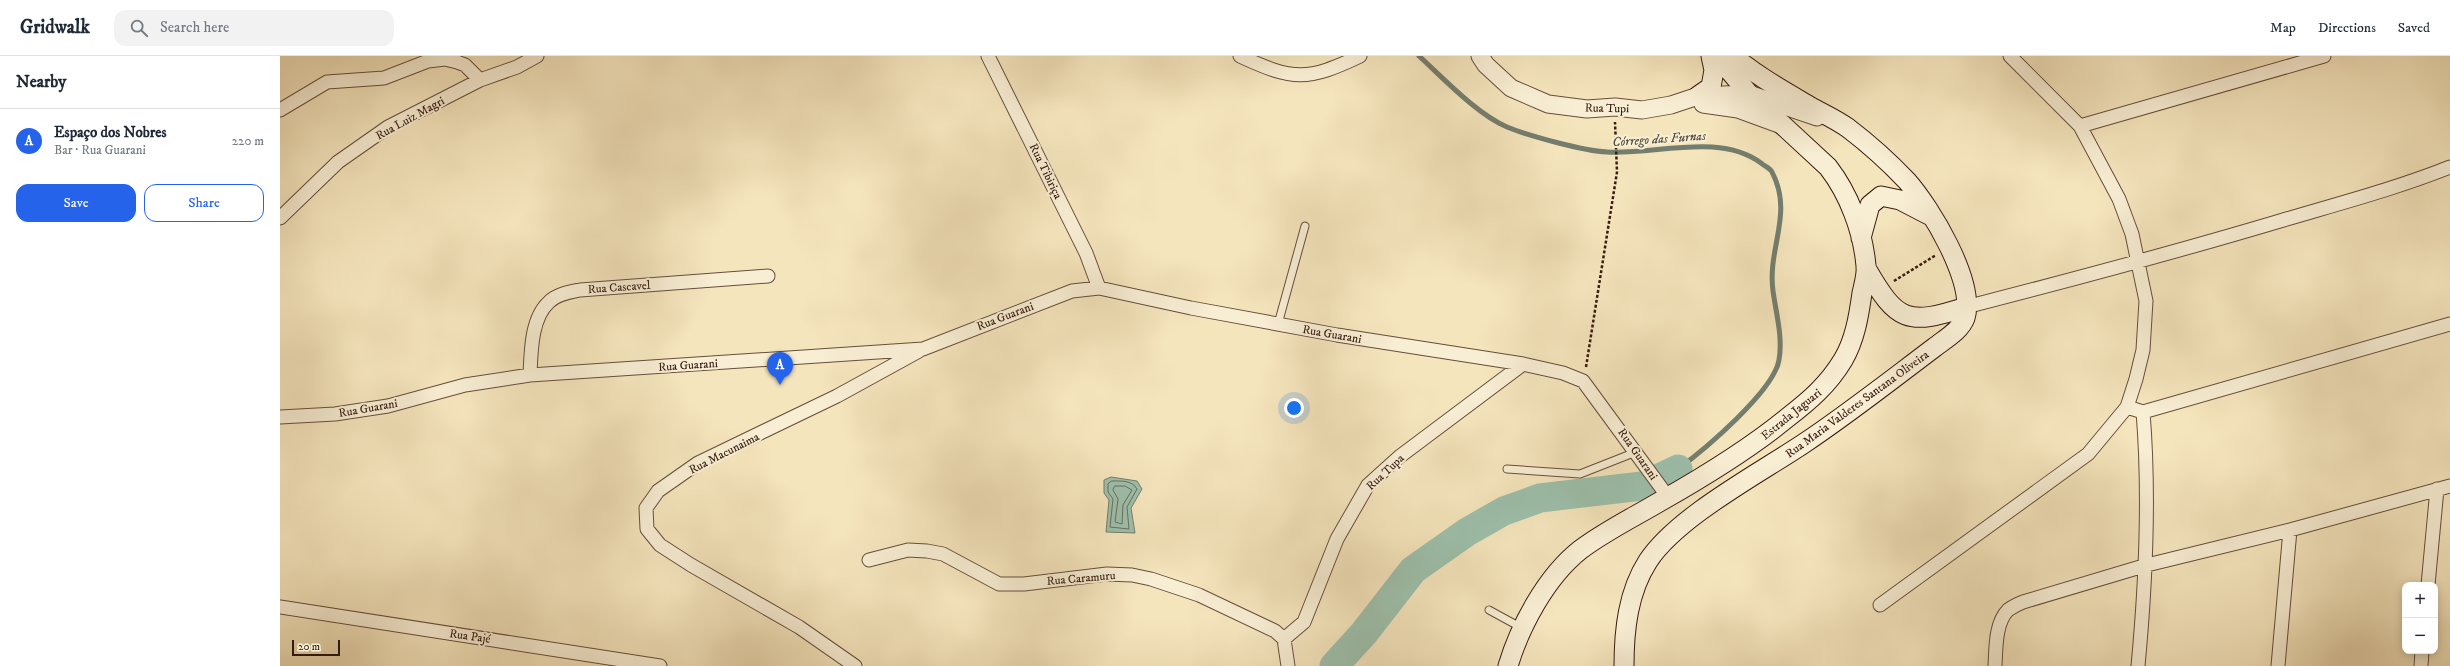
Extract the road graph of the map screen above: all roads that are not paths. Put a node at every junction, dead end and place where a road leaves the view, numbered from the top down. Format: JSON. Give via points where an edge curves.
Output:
{"nodes":[{"id":1,"x":537,"y":56,"type":"edge"},
{"id":2,"x":988,"y":56,"type":"edge"},
{"id":3,"x":998,"y":56,"type":"edge"},
{"id":4,"x":1240,"y":56,"type":"edge"},
{"id":5,"x":1360,"y":56,"type":"edge"},
{"id":6,"x":1480,"y":56,"type":"edge"},
{"id":7,"x":1711,"y":56,"type":"edge"},
{"id":8,"x":1718,"y":56,"type":"edge"},
{"id":9,"x":1733,"y":56,"type":"edge"},
{"id":10,"x":2010,"y":56,"type":"edge"},
{"id":11,"x":2324,"y":56,"type":"edge"},
{"id":12,"x":998,"y":76,"type":"junction"},
{"id":13,"x":480,"y":80,"type":"junction"},
{"id":14,"x":1749,"y":94,"type":"junction"},
{"id":15,"x":1698,"y":96,"type":"junction"},
{"id":16,"x":1671,"y":105,"type":"junction"},
{"id":17,"x":280,"y":110,"type":"edge"},
{"id":18,"x":1779,"y":124,"type":"junction"},
{"id":19,"x":2080,"y":126,"type":"junction"},
{"id":20,"x":1847,"y":127,"type":"junction"},
{"id":21,"x":2450,"y":167,"type":"edge"},
{"id":22,"x":280,"y":218,"type":"edge"},
{"id":23,"x":1933,"y":218,"type":"junction"},
{"id":24,"x":1306,"y":226,"type":"dead end"},
{"id":25,"x":1861,"y":239,"type":"junction"},
{"id":26,"x":2139,"y":262,"type":"junction"},
{"id":27,"x":1866,"y":268,"type":"junction"},
{"id":28,"x":768,"y":276,"type":"dead end"},
{"id":29,"x":1098,"y":288,"type":"junction"},
{"id":30,"x":1966,"y":307,"type":"junction"},
{"id":31,"x":1278,"y":324,"type":"junction"},
{"id":32,"x":2450,"y":324,"type":"edge"},
{"id":33,"x":923,"y":349,"type":"junction"},
{"id":34,"x":1524,"y":364,"type":"junction"},
{"id":35,"x":530,"y":375,"type":"junction"},
{"id":36,"x":2128,"y":407,"type":"junction"},
{"id":37,"x":2143,"y":412,"type":"junction"},
{"id":38,"x":280,"y":417,"type":"edge"},
{"id":39,"x":1752,"y":444,"type":"junction"},
{"id":40,"x":1636,"y":452,"type":"junction"},
{"id":41,"x":1768,"y":467,"type":"junction"},
{"id":42,"x":1507,"y":469,"type":"dead end"},
{"id":43,"x":2450,"y":486,"type":"edge"},
{"id":44,"x":2437,"y":489,"type":"junction"},
{"id":45,"x":1664,"y":492,"type":"junction"},
{"id":46,"x":2290,"y":530,"type":"junction"},
{"id":47,"x":869,"y":560,"type":"dead end"},
{"id":48,"x":2147,"y":565,"type":"junction"},
{"id":49,"x":2428,"y":582,"type":"edge"},
{"id":50,"x":1880,"y":605,"type":"dead end"},
{"id":51,"x":280,"y":608,"type":"edge"},
{"id":52,"x":1489,"y":610,"type":"dead end"},
{"id":53,"x":1523,"y":628,"type":"junction"},
{"id":54,"x":1284,"y":639,"type":"junction"},
{"id":55,"x":2422,"y":654,"type":"edge"},
{"id":56,"x":660,"y":666,"type":"edge"},
{"id":57,"x":855,"y":666,"type":"edge"},
{"id":58,"x":1288,"y":666,"type":"edge"},
{"id":59,"x":1508,"y":666,"type":"edge"},
{"id":60,"x":1624,"y":666,"type":"edge"},
{"id":61,"x":1995,"y":666,"type":"edge"},
{"id":62,"x":2138,"y":666,"type":"edge"},
{"id":63,"x":2278,"y":666,"type":"edge"},
{"id":64,"x":2421,"y":666,"type":"edge"}],
"edges":[{"from":1,"to":13,"type":"street","name":"Rua Luiz Magri","via":[[517,67]]},
{"from":2,"to":12,"type":"street","name":"Rua Tibiriça"},
{"from":3,"to":12,"type":"street"},
{"from":4,"to":5,"type":"street","via":[[1286,74],[1306,76],[1328,71]]},
{"from":6,"to":16,"type":"street","name":"Rua Tupi","via":[[1511,88],[1548,104],[1587,109],[1615,107],[1642,110]]},
{"from":7,"to":15,"type":"main road","via":[[1714,70],[1711,87]]},
{"from":8,"to":14,"type":"main road","name":"Estrada Jaguari"},
{"from":9,"to":20,"type":"main road","name":"Rua Maria Valderes Santana Oliveira","via":[[1760,77]]},
{"from":10,"to":19,"type":"street"},
{"from":11,"to":19,"type":"street"},
{"from":12,"to":29,"type":"street","name":"Rua Tibiriça","via":[[1086,253]]},
{"from":13,"to":17,"type":"street","via":[[465,65],[457,62],[428,61],[384,78],[328,82]]},
{"from":13,"to":22,"type":"street","name":"Rua Luiz Magri","via":[[388,127],[338,162]]},
{"from":14,"to":15,"type":"street","name":"Rua Tupi"},
{"from":14,"to":18,"type":"main road","name":"Estrada Jaguari"},
{"from":14,"to":20,"type":"street","name":"Rua Maria Valderes Santana Oliveira"},
{"from":15,"to":16,"type":"street","name":"Rua Tupi"},
{"from":16,"to":18,"type":"street","via":[[1705,104],[1738,109]]},
{"from":18,"to":25,"type":"main road","name":"Estrada Jaguari","via":[[1810,149],[1839,181],[1848,199]]},
{"from":19,"to":26,"type":"street","via":[[2119,199]]},
{"from":20,"to":23,"type":"main road","name":"Rua Maria Valderes Santana Oliveira","via":[[1908,182]]},
{"from":21,"to":26,"type":"street","via":[[2351,200]]},
{"from":23,"to":25,"type":"main road","via":[[1900,200],[1881,196],[1870,205]]},
{"from":23,"to":30,"type":"main road","name":"Rua Maria Valderes Santana Oliveira","via":[[1950,247],[1961,276]]},
{"from":24,"to":31,"type":"lane"},
{"from":25,"to":27,"type":"main road","name":"Estrada Jaguari"},
{"from":26,"to":30,"type":"street"},
{"from":26,"to":36,"type":"street","via":[[2146,302],[2146,325],[2143,350]]},
{"from":27,"to":30,"type":"main road","via":[[1879,290],[1897,311],[1914,318]]},
{"from":27,"to":39,"type":"main road","name":"Estrada Jaguari","via":[[1853,335],[1844,359],[1817,395]]},
{"from":28,"to":35,"type":"street","name":"Rua Cascavel","via":[[580,290],[563,294],[550,301],[542,310],[532,342]]},
{"from":29,"to":31,"type":"street","name":"Rua Guarani"},
{"from":29,"to":33,"type":"street","name":"Rua Guarani","via":[[1072,291]]},
{"from":30,"to":41,"type":"main road","name":"Rua Maria Valderes Santana Oliveira","via":[[1965,317],[1956,331]]},
{"from":31,"to":34,"type":"street","name":"Rua Guarani"},
{"from":32,"to":37,"type":"street"},
{"from":33,"to":35,"type":"street","name":"Rua Guarani"},
{"from":33,"to":57,"type":"street","name":"Rua Macunaima","via":[[837,396],[698,463],[658,491],[646,508],[647,529],[660,544],[799,628]]},
{"from":34,"to":40,"type":"street","name":"Rua Guarani","via":[[1563,373],[1583,381]]},
{"from":34,"to":54,"type":"street","name":"Rua Tupa","via":[[1399,457],[1368,485],[1337,539],[1304,622]]},
{"from":35,"to":38,"type":"street","name":"Rua Guarani","via":[[465,385],[388,406],[336,414]]},
{"from":36,"to":37,"type":"street"},
{"from":36,"to":50,"type":"street","via":[[2088,454]]},
{"from":37,"to":48,"type":"street","via":[[2147,457]]},
{"from":39,"to":41,"type":"main road"},
{"from":39,"to":45,"type":"main road","name":"Estrada Jaguari"},
{"from":40,"to":42,"type":"lane","via":[[1580,474]]},
{"from":40,"to":45,"type":"street","name":"Rua Guarani"},
{"from":41,"to":60,"type":"main road","name":"Rua Maria Valderes Santana Oliveira","via":[[1685,524],[1649,560],[1636,584],[1627,620]]},
{"from":43,"to":44,"type":"street"},
{"from":44,"to":46,"type":"street"},
{"from":44,"to":49,"type":"street"},
{"from":45,"to":53,"type":"main road","name":"Estrada Jaguari","via":[[1579,551],[1533,607]]},
{"from":46,"to":48,"type":"street"},
{"from":46,"to":63,"type":"street"},
{"from":47,"to":54,"type":"street","name":"Rua Caramuru","via":[[908,550],[927,551],[943,554],[999,584],[1024,584],[1107,574],[1151,578],[1199,595],[1275,632]]},
{"from":48,"to":61,"type":"street","via":[[2023,602],[2008,610],[2000,628]]},
{"from":48,"to":62,"type":"street"},
{"from":51,"to":56,"type":"street","name":"Rua Pajé"},
{"from":52,"to":53,"type":"lane"},
{"from":53,"to":59,"type":"main road","name":"Estrada Jaguari"},
{"from":54,"to":58,"type":"street"},
{"from":55,"to":64,"type":"street"}]}
